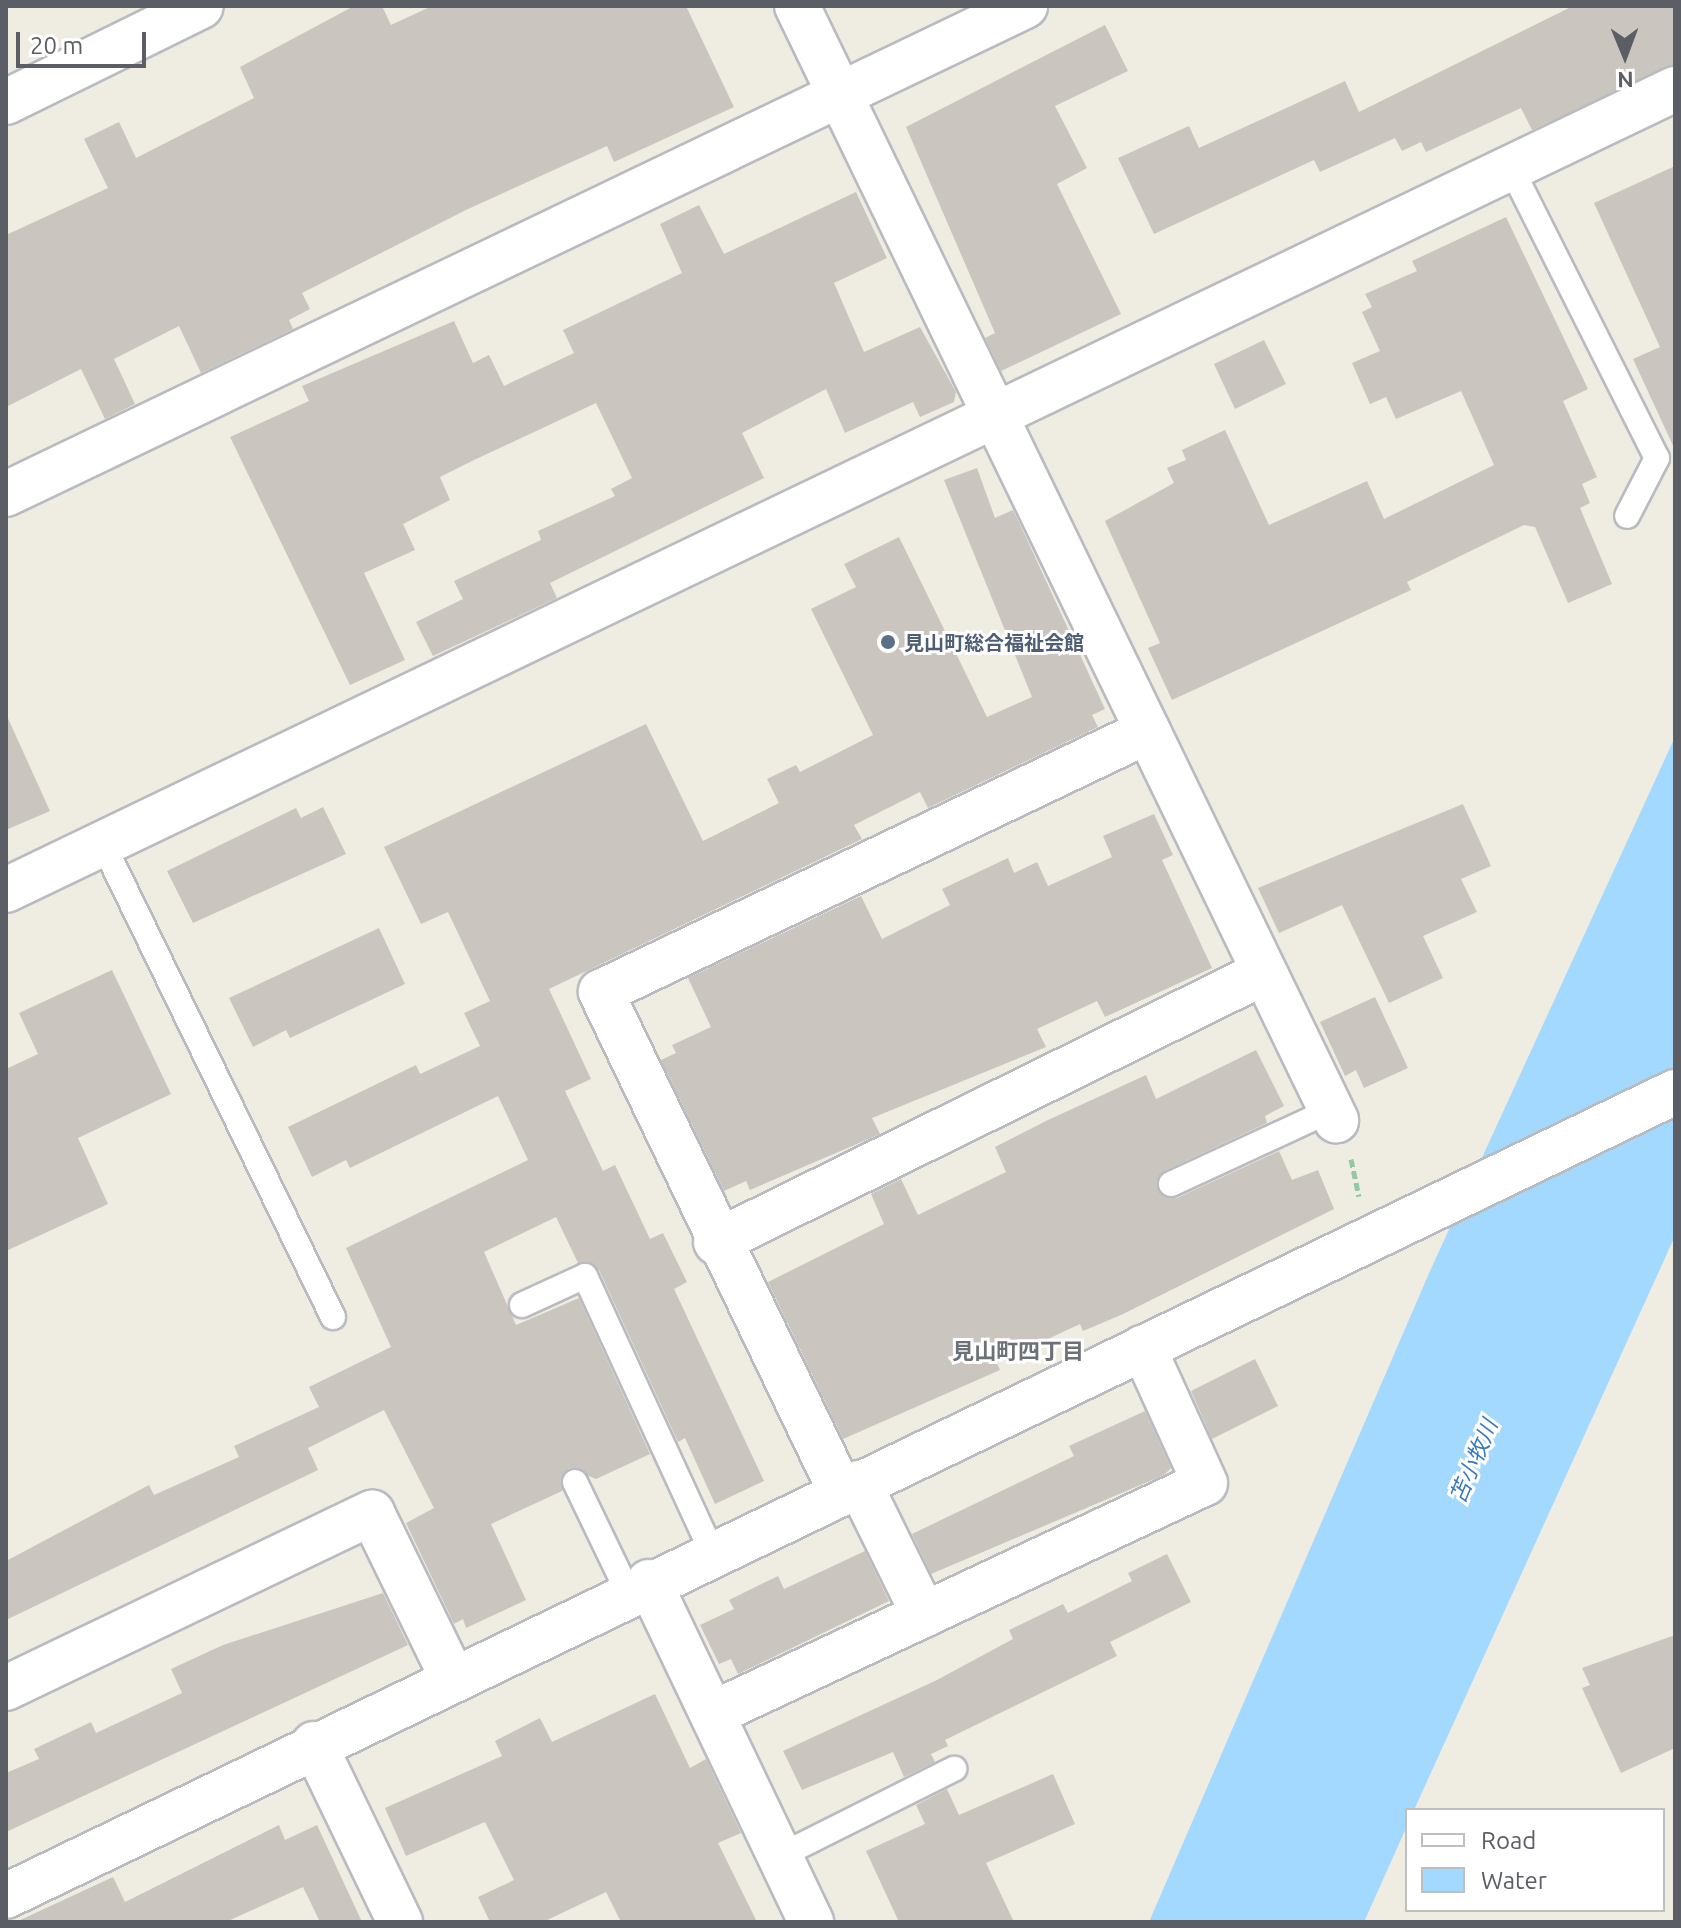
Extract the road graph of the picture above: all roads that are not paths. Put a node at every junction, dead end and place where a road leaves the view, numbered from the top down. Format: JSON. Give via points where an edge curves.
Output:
{"nodes":[{"id":1,"x":201,"y":6,"type":"edge"},
{"id":2,"x":797,"y":6,"type":"edge"},
{"id":3,"x":1025,"y":6,"type":"edge"},
{"id":4,"x":1675,"y":89,"type":"edge"},
{"id":5,"x":841,"y":94,"type":"junction"},
{"id":6,"x":6,"y":102,"type":"edge"},
{"id":7,"x":1511,"y":168,"type":"junction"},
{"id":8,"x":995,"y":417,"type":"junction"},
{"id":9,"x":6,"y":494,"type":"edge"},
{"id":10,"x":1627,"y":516,"type":"dead end"},
{"id":11,"x":1148,"y":731,"type":"junction"},
{"id":12,"x":103,"y":844,"type":"junction"},
{"id":13,"x":6,"y":890,"type":"edge"},
{"id":14,"x":1263,"y":973,"type":"junction"},
{"id":15,"x":1675,"y":1092,"type":"edge"},
{"id":16,"x":1333,"y":1115,"type":"joint"},
{"id":17,"x":1171,"y":1184,"type":"dead end"},
{"id":18,"x":716,"y":1242,"type":"junction"},
{"id":19,"x":522,"y":1305,"type":"dead end"},
{"id":20,"x":333,"y":1317,"type":"dead end"},
{"id":21,"x":1143,"y":1347,"type":"junction"},
{"id":22,"x":575,"y":1482,"type":"dead end"},
{"id":23,"x":850,"y":1488,"type":"junction"},
{"id":24,"x":712,"y":1552,"type":"junction"},
{"id":25,"x":639,"y":1587,"type":"junction"},
{"id":26,"x":924,"y":1615,"type":"junction"},
{"id":27,"x":452,"y":1677,"type":"junction"},
{"id":28,"x":6,"y":1688,"type":"edge"},
{"id":29,"x":712,"y":1714,"type":"junction"},
{"id":30,"x":314,"y":1744,"type":"junction"},
{"id":31,"x":954,"y":1769,"type":"dead end"},
{"id":32,"x":780,"y":1856,"type":"junction"},
{"id":33,"x":6,"y":1896,"type":"edge"},
{"id":34,"x":400,"y":1922,"type":"edge"},
{"id":35,"x":811,"y":1922,"type":"edge"}],
"edges":[{"from":1,"to":6,"type":"street"},
{"from":2,"to":5,"type":"street"},
{"from":3,"to":5,"type":"street"},
{"from":4,"to":7,"type":"street"},
{"from":5,"to":8,"type":"street"},
{"from":5,"to":9,"type":"street"},
{"from":7,"to":8,"type":"street"},
{"from":7,"to":10,"type":"lane","via":[[1657,458]]},
{"from":8,"to":11,"type":"street"},
{"from":8,"to":12,"type":"street"},
{"from":11,"to":14,"type":"street"},
{"from":11,"to":18,"type":"street","via":[[601,992]]},
{"from":12,"to":13,"type":"street"},
{"from":12,"to":20,"type":"lane"},
{"from":14,"to":16,"type":"street"},
{"from":14,"to":18,"type":"street"},
{"from":15,"to":21,"type":"street"},
{"from":16,"to":17,"type":"lane"},
{"from":18,"to":23,"type":"street"},
{"from":19,"to":24,"type":"lane","via":[[585,1276]]},
{"from":21,"to":23,"type":"street"},
{"from":21,"to":26,"type":"street","via":[[1205,1483]]},
{"from":22,"to":25,"type":"lane"},
{"from":23,"to":24,"type":"street"},
{"from":23,"to":26,"type":"street"},
{"from":24,"to":25,"type":"street"},
{"from":25,"to":27,"type":"street"},
{"from":25,"to":29,"type":"street"},
{"from":26,"to":29,"type":"street"},
{"from":27,"to":28,"type":"street","via":[[372,1513]]},
{"from":27,"to":30,"type":"street"},
{"from":29,"to":32,"type":"street"},
{"from":30,"to":33,"type":"street"},
{"from":30,"to":34,"type":"street"},
{"from":31,"to":32,"type":"lane"},
{"from":32,"to":35,"type":"street"}]}
